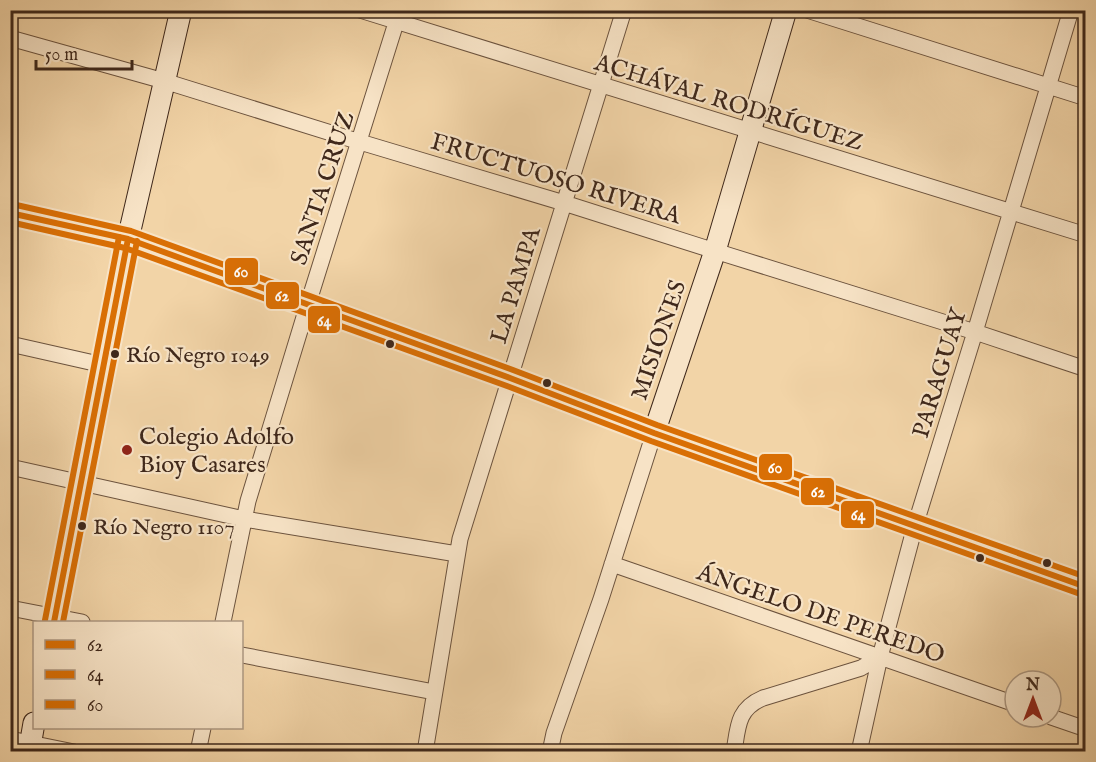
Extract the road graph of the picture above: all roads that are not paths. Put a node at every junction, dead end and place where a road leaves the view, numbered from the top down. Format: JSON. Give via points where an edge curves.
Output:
{"nodes":[{"id":1,"x":181,"y":10,"type":"edge"},
{"id":2,"x":360,"y":10,"type":"edge"},
{"id":3,"x":624,"y":10,"type":"edge"},
{"id":4,"x":786,"y":10,"type":"edge"},
{"id":5,"x":807,"y":10,"type":"edge"},
{"id":6,"x":1071,"y":10,"type":"edge"},
{"id":7,"x":399,"y":16,"type":"edge"},
{"id":8,"x":10,"y":38,"type":"edge"},
{"id":9,"x":164,"y":81,"type":"junction"},
{"id":10,"x":600,"y":85,"type":"junction"},
{"id":11,"x":1048,"y":86,"type":"junction"},
{"id":12,"x":1086,"y":98,"type":"edge"},
{"id":13,"x":751,"y":132,"type":"junction"},
{"id":14,"x":360,"y":142,"type":"junction"},
{"id":15,"x":564,"y":203,"type":"junction"},
{"id":16,"x":1011,"y":212,"type":"junction"},
{"id":17,"x":10,"y":213,"type":"edge"},
{"id":18,"x":1086,"y":235,"type":"edge"},
{"id":19,"x":128,"y":239,"type":"junction"},
{"id":20,"x":715,"y":251,"type":"junction"},
{"id":21,"x":308,"y":304,"type":"junction"},
{"id":22,"x":975,"y":332,"type":"junction"},
{"id":23,"x":10,"y":344,"type":"edge"},
{"id":24,"x":103,"y":365,"type":"junction"},
{"id":25,"x":1086,"y":369,"type":"edge"},
{"id":26,"x":510,"y":378,"type":"junction"},
{"id":27,"x":654,"y":433,"type":"junction"},
{"id":28,"x":10,"y":467,"type":"edge"},
{"id":29,"x":81,"y":482,"type":"junction"},
{"id":30,"x":244,"y":519,"type":"junction"},
{"id":31,"x":915,"y":526,"type":"junction"},
{"id":32,"x":457,"y":554,"type":"junction"},
{"id":33,"x":612,"y":564,"type":"junction"},
{"id":34,"x":1086,"y":587,"type":"edge"},
{"id":35,"x":10,"y":608,"type":"edge"},
{"id":36,"x":54,"y":620,"type":"edge"},
{"id":37,"x":223,"y":621,"type":"edge"},
{"id":38,"x":243,"y":655,"type":"edge"},
{"id":39,"x":880,"y":657,"type":"junction"},
{"id":40,"x":434,"y":692,"type":"junction"},
{"id":41,"x":1003,"y":700,"type":"edge"},
{"id":42,"x":1063,"y":721,"type":"edge"},
{"id":43,"x":203,"y":729,"type":"edge"},
{"id":44,"x":1086,"y":729,"type":"edge"},
{"id":45,"x":26,"y":739,"type":"edge"},
{"id":46,"x":74,"y":752,"type":"edge"},
{"id":47,"x":198,"y":752,"type":"edge"},
{"id":48,"x":425,"y":752,"type":"edge"},
{"id":49,"x":550,"y":752,"type":"edge"},
{"id":50,"x":734,"y":752,"type":"edge"},
{"id":51,"x":859,"y":752,"type":"edge"}],
"edges":[{"from":1,"to":9,"type":"main road"},
{"from":2,"to":7,"type":"street","name":"ACHÁVAL RODRÍGUEZ"},
{"from":3,"to":10,"type":"street","name":"LA PAMPA"},
{"from":4,"to":13,"type":"main road","name":"MISIONES"},
{"from":5,"to":11,"type":"street"},
{"from":6,"to":11,"type":"street","name":"PARAGUAY"},
{"from":7,"to":10,"type":"street","name":"ACHÁVAL RODRÍGUEZ"},
{"from":7,"to":14,"type":"street","name":"SANTA CRUZ"},
{"from":8,"to":9,"type":"street","name":"FRUCTUOSO RIVERA"},
{"from":9,"to":14,"type":"street","name":"FRUCTUOSO RIVERA"},
{"from":9,"to":19,"type":"main road"},
{"from":10,"to":13,"type":"street","name":"ACHÁVAL RODRÍGUEZ"},
{"from":10,"to":15,"type":"street","name":"LA PAMPA"},
{"from":11,"to":12,"type":"street"},
{"from":11,"to":16,"type":"street","name":"PARAGUAY"},
{"from":13,"to":16,"type":"street","name":"ACHÁVAL RODRÍGUEZ"},
{"from":13,"to":20,"type":"main road","name":"MISIONES"},
{"from":14,"to":15,"type":"street","name":"FRUCTUOSO RIVERA"},
{"from":14,"to":21,"type":"street","name":"SANTA CRUZ"},
{"from":15,"to":20,"type":"street","name":"FRUCTUOSO RIVERA"},
{"from":15,"to":26,"type":"street","name":"LA PAMPA"},
{"from":16,"to":18,"type":"street","name":"ACHÁVAL RODRÍGUEZ"},
{"from":16,"to":22,"type":"street","name":"PARAGUAY"},
{"from":17,"to":19,"type":"main road"},
{"from":19,"to":21,"type":"main road"},
{"from":19,"to":24,"type":"main road"},
{"from":20,"to":22,"type":"street","name":"FRUCTUOSO RIVERA"},
{"from":20,"to":27,"type":"main road","name":"MISIONES"},
{"from":21,"to":26,"type":"main road"},
{"from":21,"to":30,"type":"street","name":"SANTA CRUZ"},
{"from":22,"to":25,"type":"street","name":"FRUCTUOSO RIVERA"},
{"from":22,"to":31,"type":"street","name":"PARAGUAY"},
{"from":23,"to":24,"type":"street"},
{"from":24,"to":29,"type":"main road"},
{"from":26,"to":27,"type":"main road"},
{"from":26,"to":32,"type":"street","name":"LA PAMPA"},
{"from":27,"to":31,"type":"main road"},
{"from":27,"to":33,"type":"street","name":"MISIONES"},
{"from":28,"to":29,"type":"street"},
{"from":29,"to":30,"type":"street"},
{"from":29,"to":36,"type":"main road"},
{"from":30,"to":32,"type":"street"},
{"from":30,"to":37,"type":"street","name":"SANTA CRUZ"},
{"from":31,"to":34,"type":"main road"},
{"from":31,"to":39,"type":"street","name":"PARAGUAY"},
{"from":32,"to":40,"type":"street","name":"LA PAMPA"},
{"from":33,"to":39,"type":"street","name":"ÁNGELO DE PEREDO"},
{"from":33,"to":49,"type":"street","name":"MISIONES"},
{"from":35,"to":36,"type":"street"},
{"from":38,"to":40,"type":"street"},
{"from":39,"to":41,"type":"street","name":"ÁNGELO DE PEREDO"},
{"from":39,"to":50,"type":"street","via":[[861,668],[752,703],[740,719]]},
{"from":39,"to":51,"type":"street","name":"PARAGUAY"},
{"from":40,"to":48,"type":"street","name":"LA PAMPA"},
{"from":42,"to":44,"type":"street"},
{"from":43,"to":47,"type":"street"},
{"from":45,"to":46,"type":"street"}]}
